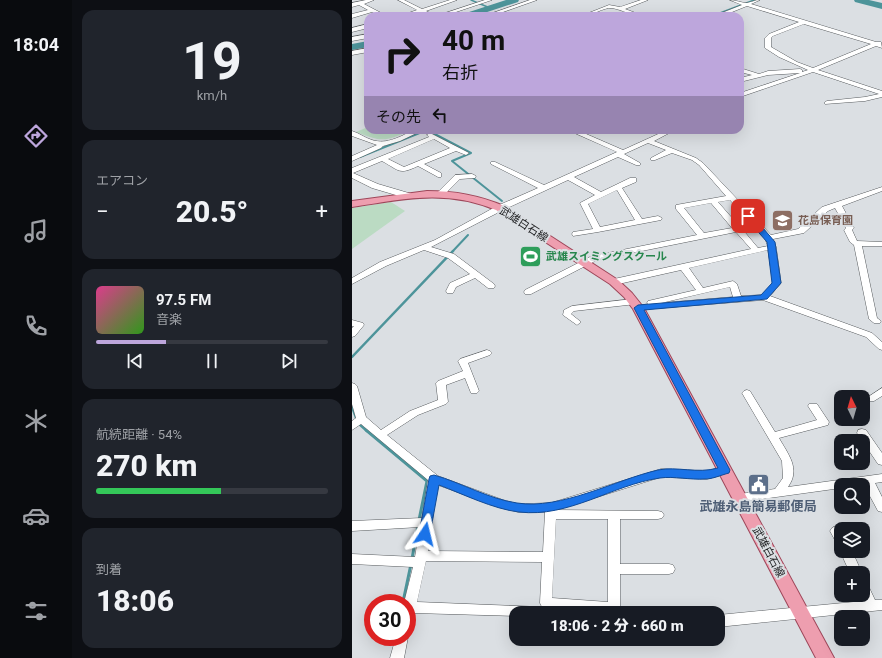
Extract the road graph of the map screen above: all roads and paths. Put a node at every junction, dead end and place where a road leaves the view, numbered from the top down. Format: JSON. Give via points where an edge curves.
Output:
{"nodes":[{"id":1,"x":372,"y":0,"type":"edge"},
{"id":2,"x":400,"y":0,"type":"edge"},
{"id":3,"x":455,"y":0,"type":"edge"},
{"id":4,"x":464,"y":0,"type":"edge"},
{"id":5,"x":490,"y":0,"type":"edge"},
{"id":6,"x":535,"y":0,"type":"edge"},
{"id":7,"x":646,"y":0,"type":"edge"},
{"id":8,"x":732,"y":0,"type":"edge"},
{"id":9,"x":758,"y":0,"type":"edge"},
{"id":10,"x":359,"y":3,"type":"junction"},
{"id":11,"x":476,"y":4,"type":"junction"},
{"id":12,"x":746,"y":4,"type":"junction"},
{"id":13,"x":352,"y":5,"type":"edge"},
{"id":14,"x":620,"y":9,"type":"junction"},
{"id":15,"x":373,"y":10,"type":"junction"},
{"id":16,"x":422,"y":10,"type":"junction"},
{"id":17,"x":366,"y":12,"type":"edge"},
{"id":18,"x":377,"y":12,"type":"edge"},
{"id":19,"x":416,"y":12,"type":"edge"},
{"id":20,"x":426,"y":12,"type":"edge"},
{"id":21,"x":451,"y":12,"type":"edge"},
{"id":22,"x":499,"y":12,"type":"edge"},
{"id":23,"x":595,"y":12,"type":"edge"},
{"id":24,"x":629,"y":12,"type":"edge"},
{"id":25,"x":727,"y":12,"type":"edge"},
{"id":26,"x":364,"y":13,"type":"edge"},
{"id":27,"x":352,"y":16,"type":"edge"},
{"id":28,"x":804,"y":22,"type":"junction"},
{"id":29,"x":364,"y":27,"type":"edge"},
{"id":30,"x":352,"y":30,"type":"edge"},
{"id":31,"x":364,"y":37,"type":"edge"},
{"id":32,"x":352,"y":39,"type":"edge"},
{"id":33,"x":880,"y":44,"type":"edge"},
{"id":34,"x":364,"y":51,"type":"edge"},
{"id":35,"x":352,"y":53,"type":"edge"},
{"id":36,"x":744,"y":71,"type":"edge"},
{"id":37,"x":811,"y":71,"type":"junction"},
{"id":38,"x":758,"y":75,"type":"junction"},
{"id":39,"x":744,"y":79,"type":"edge"},
{"id":40,"x":744,"y":94,"type":"edge"},
{"id":41,"x":882,"y":94,"type":"edge"},
{"id":42,"x":827,"y":103,"type":"dead end"},
{"id":43,"x":352,"y":133,"type":"edge"},
{"id":44,"x":413,"y":134,"type":"edge"},
{"id":45,"x":428,"y":134,"type":"edge"},
{"id":46,"x":580,"y":134,"type":"edge"},
{"id":47,"x":664,"y":134,"type":"edge"},
{"id":48,"x":434,"y":137,"type":"junction"},
{"id":49,"x":649,"y":141,"type":"junction"},
{"id":50,"x":381,"y":144,"type":"junction"},
{"id":51,"x":456,"y":148,"type":"junction"},
{"id":52,"x":672,"y":150,"type":"junction"},
{"id":53,"x":466,"y":153,"type":"dead end"},
{"id":54,"x":620,"y":153,"type":"junction"},
{"id":55,"x":382,"y":158,"type":"junction"},
{"id":56,"x":352,"y":159,"type":"edge"},
{"id":57,"x":653,"y":159,"type":"dead end"},
{"id":58,"x":493,"y":162,"type":"dead end"},
{"id":59,"x":419,"y":164,"type":"junction"},
{"id":60,"x":638,"y":164,"type":"dead end"},
{"id":61,"x":352,"y":171,"type":"edge"},
{"id":62,"x":352,"y":175,"type":"edge"},
{"id":63,"x":438,"y":175,"type":"dead end"},
{"id":64,"x":469,"y":176,"type":"dead end"},
{"id":65,"x":568,"y":177,"type":"junction"},
{"id":66,"x":633,"y":180,"type":"dead end"},
{"id":67,"x":618,"y":187,"type":"junction"},
{"id":68,"x":544,"y":188,"type":"junction"},
{"id":69,"x":880,"y":192,"type":"edge"},
{"id":70,"x":441,"y":193,"type":"junction"},
{"id":71,"x":601,"y":195,"type":"junction"},
{"id":72,"x":409,"y":196,"type":"junction"},
{"id":73,"x":732,"y":198,"type":"junction"},
{"id":74,"x":713,"y":201,"type":"junction"},
{"id":75,"x":352,"y":204,"type":"edge"},
{"id":76,"x":837,"y":204,"type":"junction"},
{"id":77,"x":500,"y":208,"type":"junction"},
{"id":78,"x":658,"y":218,"type":"dead end"},
{"id":79,"x":640,"y":222,"type":"junction"},
{"id":80,"x":756,"y":225,"type":"junction"},
{"id":81,"x":738,"y":229,"type":"junction"},
{"id":82,"x":598,"y":230,"type":"junction"},
{"id":83,"x":576,"y":234,"type":"dead end"},
{"id":84,"x":702,"y":236,"type":"junction"},
{"id":85,"x":769,"y":238,"type":"junction"},
{"id":86,"x":858,"y":244,"type":"junction"},
{"id":87,"x":882,"y":244,"type":"edge"},
{"id":88,"x":772,"y":247,"type":"junction"},
{"id":89,"x":425,"y":248,"type":"junction"},
{"id":90,"x":756,"y":250,"type":"junction"},
{"id":91,"x":586,"y":264,"type":"junction"},
{"id":92,"x":683,"y":266,"type":"junction"},
{"id":93,"x":476,"y":275,"type":"junction"},
{"id":94,"x":352,"y":281,"type":"edge"},
{"id":95,"x":614,"y":282,"type":"junction"},
{"id":96,"x":491,"y":286,"type":"dead end"},
{"id":97,"x":450,"y":291,"type":"dead end"},
{"id":98,"x":702,"y":291,"type":"junction"},
{"id":99,"x":528,"y":292,"type":"dead end"},
{"id":100,"x":764,"y":297,"type":"junction"},
{"id":101,"x":738,"y":299,"type":"junction"},
{"id":102,"x":636,"y":305,"type":"junction"},
{"id":103,"x":879,"y":321,"type":"edge"},
{"id":104,"x":577,"y":322,"type":"dead end"},
{"id":105,"x":352,"y":323,"type":"edge"},
{"id":106,"x":352,"y":334,"type":"edge"},
{"id":107,"x":870,"y":335,"type":"junction"},
{"id":108,"x":882,"y":347,"type":"edge"},
{"id":109,"x":487,"y":353,"type":"dead end"},
{"id":110,"x":468,"y":373,"type":"junction"},
{"id":111,"x":352,"y":386,"type":"edge"},
{"id":112,"x":474,"y":391,"type":"dead end"},
{"id":113,"x":747,"y":393,"type":"dead end"},
{"id":114,"x":881,"y":393,"type":"edge"},
{"id":115,"x":871,"y":399,"type":"dead end"},
{"id":116,"x":813,"y":406,"type":"dead end"},
{"id":117,"x":361,"y":419,"type":"junction"},
{"id":118,"x":352,"y":426,"type":"edge"},
{"id":119,"x":380,"y":435,"type":"junction"},
{"id":120,"x":772,"y":436,"type":"junction"},
{"id":121,"x":870,"y":445,"type":"edge"},
{"id":122,"x":882,"y":461,"type":"edge"},
{"id":123,"x":725,"y":470,"type":"junction"},
{"id":124,"x":882,"y":478,"type":"edge"},
{"id":125,"x":434,"y":479,"type":"junction"},
{"id":126,"x":870,"y":481,"type":"edge"},
{"id":127,"x":870,"y":485,"type":"edge"},
{"id":128,"x":834,"y":486,"type":"edge"},
{"id":129,"x":778,"y":493,"type":"junction"},
{"id":130,"x":740,"y":498,"type":"junction"},
{"id":131,"x":882,"y":508,"type":"edge"},
{"id":132,"x":551,"y":511,"type":"junction"},
{"id":133,"x":614,"y":515,"type":"junction"},
{"id":134,"x":658,"y":515,"type":"dead end"},
{"id":135,"x":426,"y":522,"type":"junction"},
{"id":136,"x":352,"y":526,"type":"edge"},
{"id":137,"x":548,"y":557,"type":"junction"},
{"id":138,"x":352,"y":559,"type":"edge"},
{"id":139,"x":420,"y":559,"type":"junction"},
{"id":140,"x":614,"y":569,"type":"junction"},
{"id":141,"x":669,"y":570,"type":"dead end"},
{"id":142,"x":412,"y":594,"type":"edge"},
{"id":143,"x":870,"y":596,"type":"edge"},
{"id":144,"x":877,"y":605,"type":"edge"},
{"id":145,"x":509,"y":610,"type":"edge"},
{"id":146,"x":416,"y":612,"type":"edge"},
{"id":147,"x":801,"y":612,"type":"junction"},
{"id":148,"x":725,"y":620,"type":"edge"},
{"id":149,"x":400,"y":646,"type":"edge"},
{"id":150,"x":398,"y":658,"type":"edge"},
{"id":151,"x":825,"y":658,"type":"edge"}],
"edges":[{"from":1,"to":10,"type":"street"},
{"from":2,"to":16,"type":"street"},
{"from":3,"to":16,"type":"street"},
{"from":4,"to":11,"type":"street"},
{"from":5,"to":11,"type":"street"},
{"from":6,"to":22,"type":"street"},
{"from":7,"to":14,"type":"street"},
{"from":8,"to":12,"type":"street"},
{"from":9,"to":12,"type":"street"},
{"from":10,"to":13,"type":"street"},
{"from":10,"to":15,"type":"street"},
{"from":11,"to":21,"type":"street"},
{"from":12,"to":25,"type":"street"},
{"from":12,"to":28,"type":"street"},
{"from":14,"to":23,"type":"street","via":[[611,6]]},
{"from":14,"to":24,"type":"street"},
{"from":15,"to":17,"type":"street"},
{"from":15,"to":18,"type":"street"},
{"from":16,"to":19,"type":"street"},
{"from":16,"to":20,"type":"street"},
{"from":26,"to":27,"type":"street"},
{"from":28,"to":33,"type":"street"},
{"from":28,"to":37,"type":"street","via":[[771,35],[768,38],[768,48]]},
{"from":29,"to":30,"type":"street"},
{"from":31,"to":32,"type":"street"},
{"from":33,"to":37,"type":"street"},
{"from":34,"to":35,"type":"street"},
{"from":36,"to":38,"type":"street"},
{"from":37,"to":38,"type":"street"},
{"from":37,"to":40,"type":"street"},
{"from":37,"to":41,"type":"street"},
{"from":38,"to":39,"type":"street"},
{"from":41,"to":42,"type":"street","via":[[865,99]]},
{"from":43,"to":50,"type":"street"},
{"from":44,"to":50,"type":"street"},
{"from":45,"to":48,"type":"street"},
{"from":46,"to":54,"type":"street"},
{"from":47,"to":49,"type":"street"},
{"from":48,"to":51,"type":"street"},
{"from":48,"to":55,"type":"street"},
{"from":49,"to":52,"type":"street"},
{"from":49,"to":54,"type":"street"},
{"from":50,"to":56,"type":"street","via":[[380,147]]},
{"from":51,"to":53,"type":"street"},
{"from":51,"to":59,"type":"street"},
{"from":52,"to":57,"type":"street"},
{"from":52,"to":73,"type":"street","via":[[701,164]]},
{"from":54,"to":60,"type":"street"},
{"from":54,"to":65,"type":"street"},
{"from":55,"to":59,"type":"street","via":[[404,170]]},
{"from":55,"to":61,"type":"street"},
{"from":58,"to":68,"type":"street"},
{"from":59,"to":63,"type":"street"},
{"from":62,"to":72,"type":"street","via":[[375,186]]},
{"from":64,"to":70,"type":"street","via":[[458,177]]},
{"from":65,"to":68,"type":"street"},
{"from":65,"to":71,"type":"street"},
{"from":66,"to":67,"type":"street"},
{"from":67,"to":71,"type":"street"},
{"from":67,"to":79,"type":"street"},
{"from":68,"to":77,"type":"street"},
{"from":69,"to":76,"type":"street"},
{"from":70,"to":72,"type":"main road","name":"武雄白石線"},
{"from":70,"to":77,"type":"main road","name":"武雄白石線","via":[[476,198]]},
{"from":71,"to":82,"type":"street","via":[[584,203]]},
{"from":72,"to":75,"type":"main road","name":"武雄白石線"},
{"from":73,"to":74,"type":"street"},
{"from":73,"to":80,"type":"street"},
{"from":74,"to":81,"type":"street"},
{"from":74,"to":84,"type":"street","via":[[679,207]]},
{"from":76,"to":85,"type":"street","via":[[825,209],[801,231]]},
{"from":76,"to":86,"type":"street","via":[[850,228],[848,230],[854,242]]},
{"from":77,"to":89,"type":"street"},
{"from":77,"to":91,"type":"main road","name":"武雄白石線"},
{"from":78,"to":79,"type":"street"},
{"from":79,"to":82,"type":"street"},
{"from":80,"to":81,"type":"street"},
{"from":80,"to":85,"type":"street"},
{"from":81,"to":84,"type":"street"},
{"from":81,"to":90,"type":"street"},
{"from":82,"to":83,"type":"street"},
{"from":84,"to":91,"type":"street","via":[[596,258]]},
{"from":85,"to":88,"type":"street"},
{"from":86,"to":87,"type":"street"},
{"from":86,"to":103,"type":"street","via":[[873,319]]},
{"from":88,"to":90,"type":"street"},
{"from":88,"to":100,"type":"street","via":[[777,283]]},
{"from":89,"to":93,"type":"street","via":[[449,255]]},
{"from":89,"to":94,"type":"street","via":[[383,264]]},
{"from":90,"to":92,"type":"street"},
{"from":91,"to":95,"type":"main road","name":"武雄白石線"},
{"from":91,"to":99,"type":"street"},
{"from":92,"to":95,"type":"street"},
{"from":92,"to":98,"type":"street"},
{"from":93,"to":96,"type":"street"},
{"from":93,"to":97,"type":"street","via":[[453,285]]},
{"from":95,"to":102,"type":"main road","name":"武雄白石線"},
{"from":98,"to":101,"type":"street","via":[[733,284]]},
{"from":98,"to":102,"type":"street"},
{"from":100,"to":101,"type":"street"},
{"from":100,"to":107,"type":"street"},
{"from":101,"to":102,"type":"street"},
{"from":102,"to":104,"type":"street","via":[[567,312],[567,315]]},
{"from":102,"to":123,"type":"main road","name":"武雄白石線"},
{"from":103,"to":107,"type":"street"},
{"from":105,"to":106,"type":"street","via":[[360,325]]},
{"from":107,"to":108,"type":"street"},
{"from":109,"to":110,"type":"street","via":[[462,361]]},
{"from":110,"to":112,"type":"street"},
{"from":110,"to":119,"type":"street","via":[[442,383],[443,402],[414,413]]},
{"from":111,"to":117,"type":"street"},
{"from":113,"to":120,"type":"street"},
{"from":114,"to":115,"type":"street"},
{"from":116,"to":120,"type":"street","via":[[824,422]]},
{"from":117,"to":118,"type":"street"},
{"from":117,"to":119,"type":"street"},
{"from":119,"to":125,"type":"street"},
{"from":120,"to":129,"type":"street","via":[[787,461],[788,480]]},
{"from":121,"to":122,"type":"street"},
{"from":123,"to":130,"type":"main road","name":"武雄白石線"},
{"from":123,"to":132,"type":"street","via":[[707,475],[661,473]]},
{"from":124,"to":126,"type":"street"},
{"from":125,"to":132,"type":"street","via":[[502,504]]},
{"from":125,"to":135,"type":"street"},
{"from":127,"to":131,"type":"street"},
{"from":128,"to":129,"type":"street"},
{"from":129,"to":130,"type":"street"},
{"from":130,"to":147,"type":"main road","name":"武雄白石線"},
{"from":132,"to":133,"type":"street"},
{"from":132,"to":137,"type":"street"},
{"from":133,"to":134,"type":"street"},
{"from":133,"to":140,"type":"street"},
{"from":135,"to":136,"type":"street"},
{"from":135,"to":139,"type":"street"},
{"from":137,"to":139,"type":"street"},
{"from":137,"to":140,"type":"street","via":[[546,603],[614,608]]},
{"from":138,"to":139,"type":"street"},
{"from":139,"to":142,"type":"street"},
{"from":140,"to":141,"type":"street"},
{"from":143,"to":144,"type":"street"},
{"from":144,"to":147,"type":"street"},
{"from":145,"to":146,"type":"street"},
{"from":147,"to":148,"type":"street"},
{"from":147,"to":151,"type":"main road","name":"武雄白石線"},
{"from":149,"to":150,"type":"street"}]}
